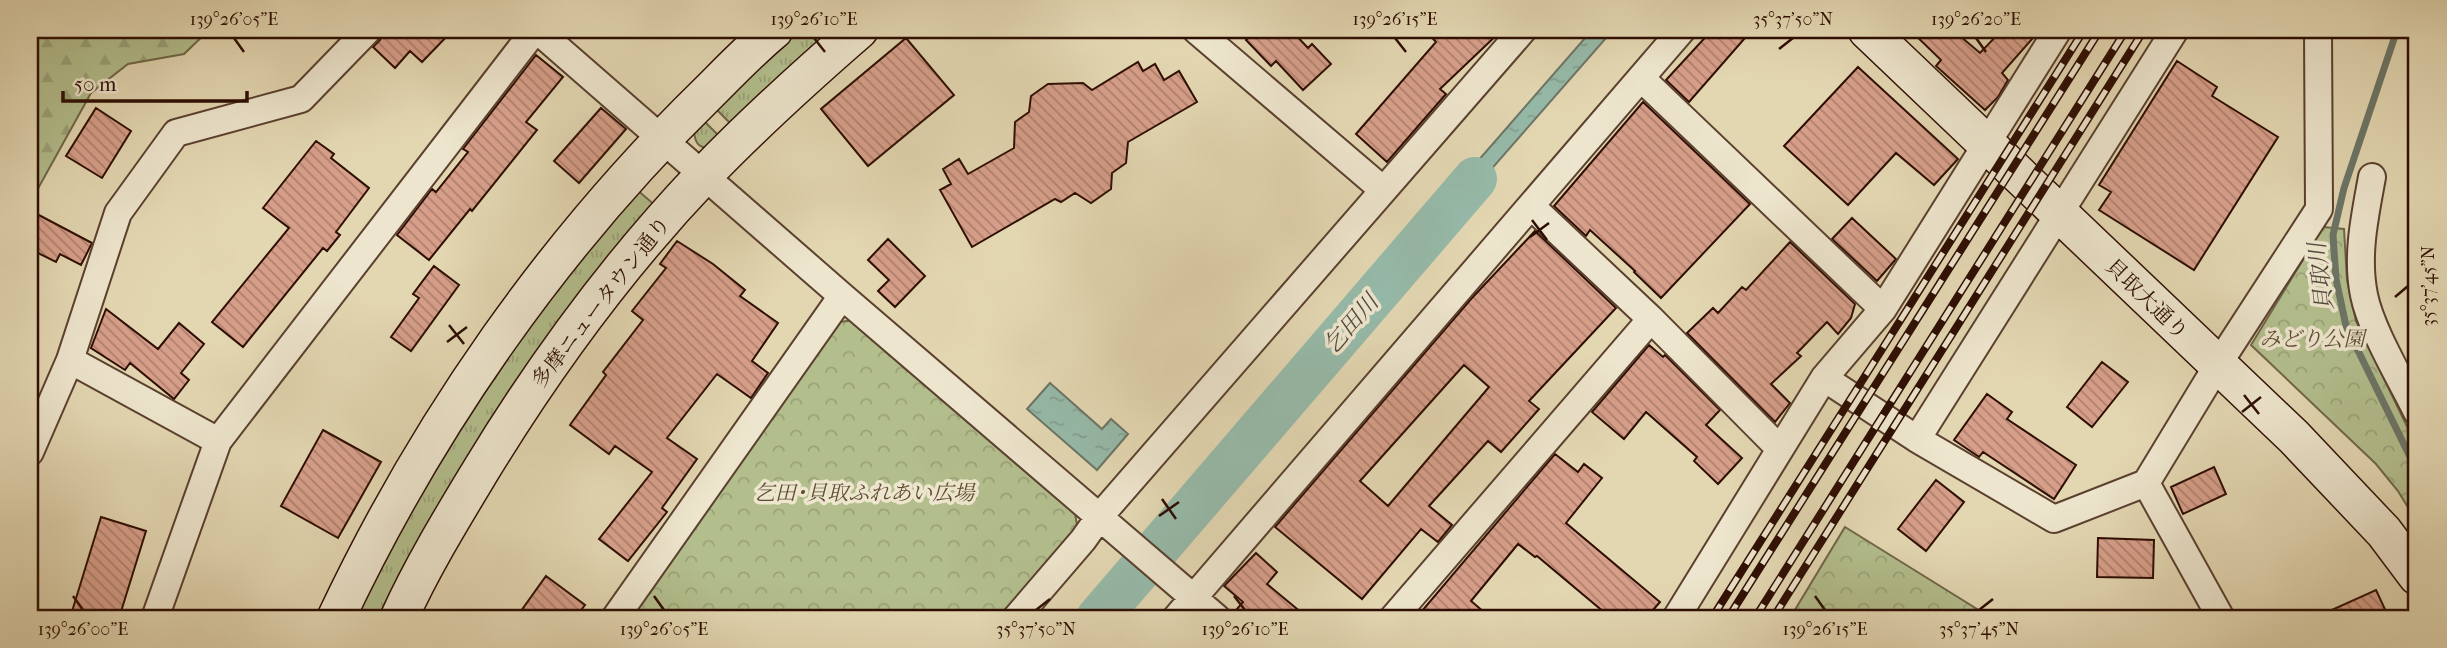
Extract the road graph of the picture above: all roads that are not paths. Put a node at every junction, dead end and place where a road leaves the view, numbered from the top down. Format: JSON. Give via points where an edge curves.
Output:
{"nodes":[{"id":1,"x":368,"y":30,"type":"edge"},
{"id":2,"x":536,"y":30,"type":"edge"},
{"id":3,"x":774,"y":30,"type":"edge"},
{"id":4,"x":859,"y":30,"type":"edge"},
{"id":5,"x":1523,"y":30,"type":"edge"},
{"id":6,"x":1682,"y":30,"type":"edge"},
{"id":7,"x":1867,"y":30,"type":"edge"},
{"id":8,"x":2058,"y":30,"type":"edge"},
{"id":9,"x":2175,"y":30,"type":"edge"},
{"id":10,"x":2318,"y":30,"type":"edge"},
{"id":11,"x":1214,"y":35,"type":"edge"},
{"id":12,"x":1641,"y":78,"type":"junction"},
{"id":13,"x":661,"y":138,"type":"junction"},
{"id":14,"x":1986,"y":145,"type":"junction"},
{"id":15,"x":703,"y":176,"type":"junction"},
{"id":16,"x":2372,"y":177,"type":"dead end"},
{"id":17,"x":1382,"y":189,"type":"junction"},
{"id":18,"x":1531,"y":206,"type":"junction"},
{"id":19,"x":2322,"y":210,"type":"junction"},
{"id":20,"x":2059,"y":214,"type":"junction"},
{"id":21,"x":2360,"y":216,"type":"junction"},
{"id":22,"x":842,"y":296,"type":"junction"},
{"id":23,"x":1883,"y":309,"type":"junction"},
{"id":24,"x":1651,"y":319,"type":"junction"},
{"id":25,"x":70,"y":360,"type":"junction"},
{"id":26,"x":2217,"y":366,"type":"junction"},
{"id":27,"x":1824,"y":378,"type":"junction"},
{"id":28,"x":2417,"y":412,"type":"edge"},
{"id":29,"x":1917,"y":439,"type":"junction"},
{"id":30,"x":218,"y":441,"type":"junction"},
{"id":31,"x":1780,"y":449,"type":"junction"},
{"id":32,"x":30,"y":452,"type":"edge"},
{"id":33,"x":2146,"y":483,"type":"junction"},
{"id":34,"x":1100,"y":516,"type":"junction"},
{"id":35,"x":2417,"y":576,"type":"edge"},
{"id":36,"x":1186,"y":590,"type":"junction"},
{"id":37,"x":408,"y":614,"type":"edge"},
{"id":38,"x":155,"y":618,"type":"edge"},
{"id":39,"x":336,"y":618,"type":"edge"},
{"id":40,"x":615,"y":618,"type":"edge"},
{"id":41,"x":1016,"y":618,"type":"edge"},
{"id":42,"x":1176,"y":618,"type":"edge"},
{"id":43,"x":1217,"y":618,"type":"edge"},
{"id":44,"x":1393,"y":618,"type":"edge"},
{"id":45,"x":1676,"y":618,"type":"edge"},
{"id":46,"x":2221,"y":618,"type":"edge"}],
"edges":[{"from":1,"to":25,"type":"street","via":[[301,99],[176,133],[118,213]]},
{"from":2,"to":13,"type":"street"},
{"from":2,"to":30,"type":"street"},
{"from":3,"to":13,"type":"main road"},
{"from":4,"to":15,"type":"main road","name":"多摩ニュータウン通り"},
{"from":5,"to":17,"type":"street"},
{"from":6,"to":12,"type":"street"},
{"from":7,"to":14,"type":"main road","name":"貝取大通り"},
{"from":8,"to":14,"type":"street"},
{"from":9,"to":20,"type":"street"},
{"from":10,"to":19,"type":"street"},
{"from":11,"to":17,"type":"street"},
{"from":12,"to":18,"type":"street"},
{"from":12,"to":23,"type":"street"},
{"from":13,"to":15,"type":"street"},
{"from":13,"to":39,"type":"main road","via":[[553,266],[471,376]]},
{"from":14,"to":20,"type":"main road","name":"貝取大通り"},
{"from":14,"to":23,"type":"street"},
{"from":15,"to":22,"type":"street"},
{"from":15,"to":37,"type":"main road","name":"多摩ニュータウン通り","via":[[593,306],[522,404],[461,503]]},
{"from":16,"to":21,"type":"street"},
{"from":17,"to":34,"type":"street"},
{"from":18,"to":24,"type":"street"},
{"from":18,"to":36,"type":"street"},
{"from":19,"to":21,"type":"street"},
{"from":19,"to":26,"type":"street"},
{"from":20,"to":26,"type":"main road","name":"貝取大通り"},
{"from":20,"to":29,"type":"street"},
{"from":21,"to":28,"type":"street","via":[[2364,295]]},
{"from":22,"to":34,"type":"street"},
{"from":22,"to":40,"type":"street"},
{"from":23,"to":27,"type":"street"},
{"from":24,"to":31,"type":"street"},
{"from":24,"to":44,"type":"street"},
{"from":25,"to":30,"type":"street"},
{"from":25,"to":32,"type":"street"},
{"from":26,"to":33,"type":"street"},
{"from":26,"to":35,"type":"main road","name":"貝取大通り","via":[[2329,472]]},
{"from":27,"to":29,"type":"street"},
{"from":27,"to":31,"type":"street"},
{"from":29,"to":33,"type":"street","via":[[2054,519]]},
{"from":30,"to":38,"type":"street"},
{"from":31,"to":45,"type":"street"},
{"from":33,"to":46,"type":"street"},
{"from":34,"to":36,"type":"street"},
{"from":34,"to":41,"type":"street"},
{"from":36,"to":42,"type":"street"},
{"from":36,"to":43,"type":"street"}]}
